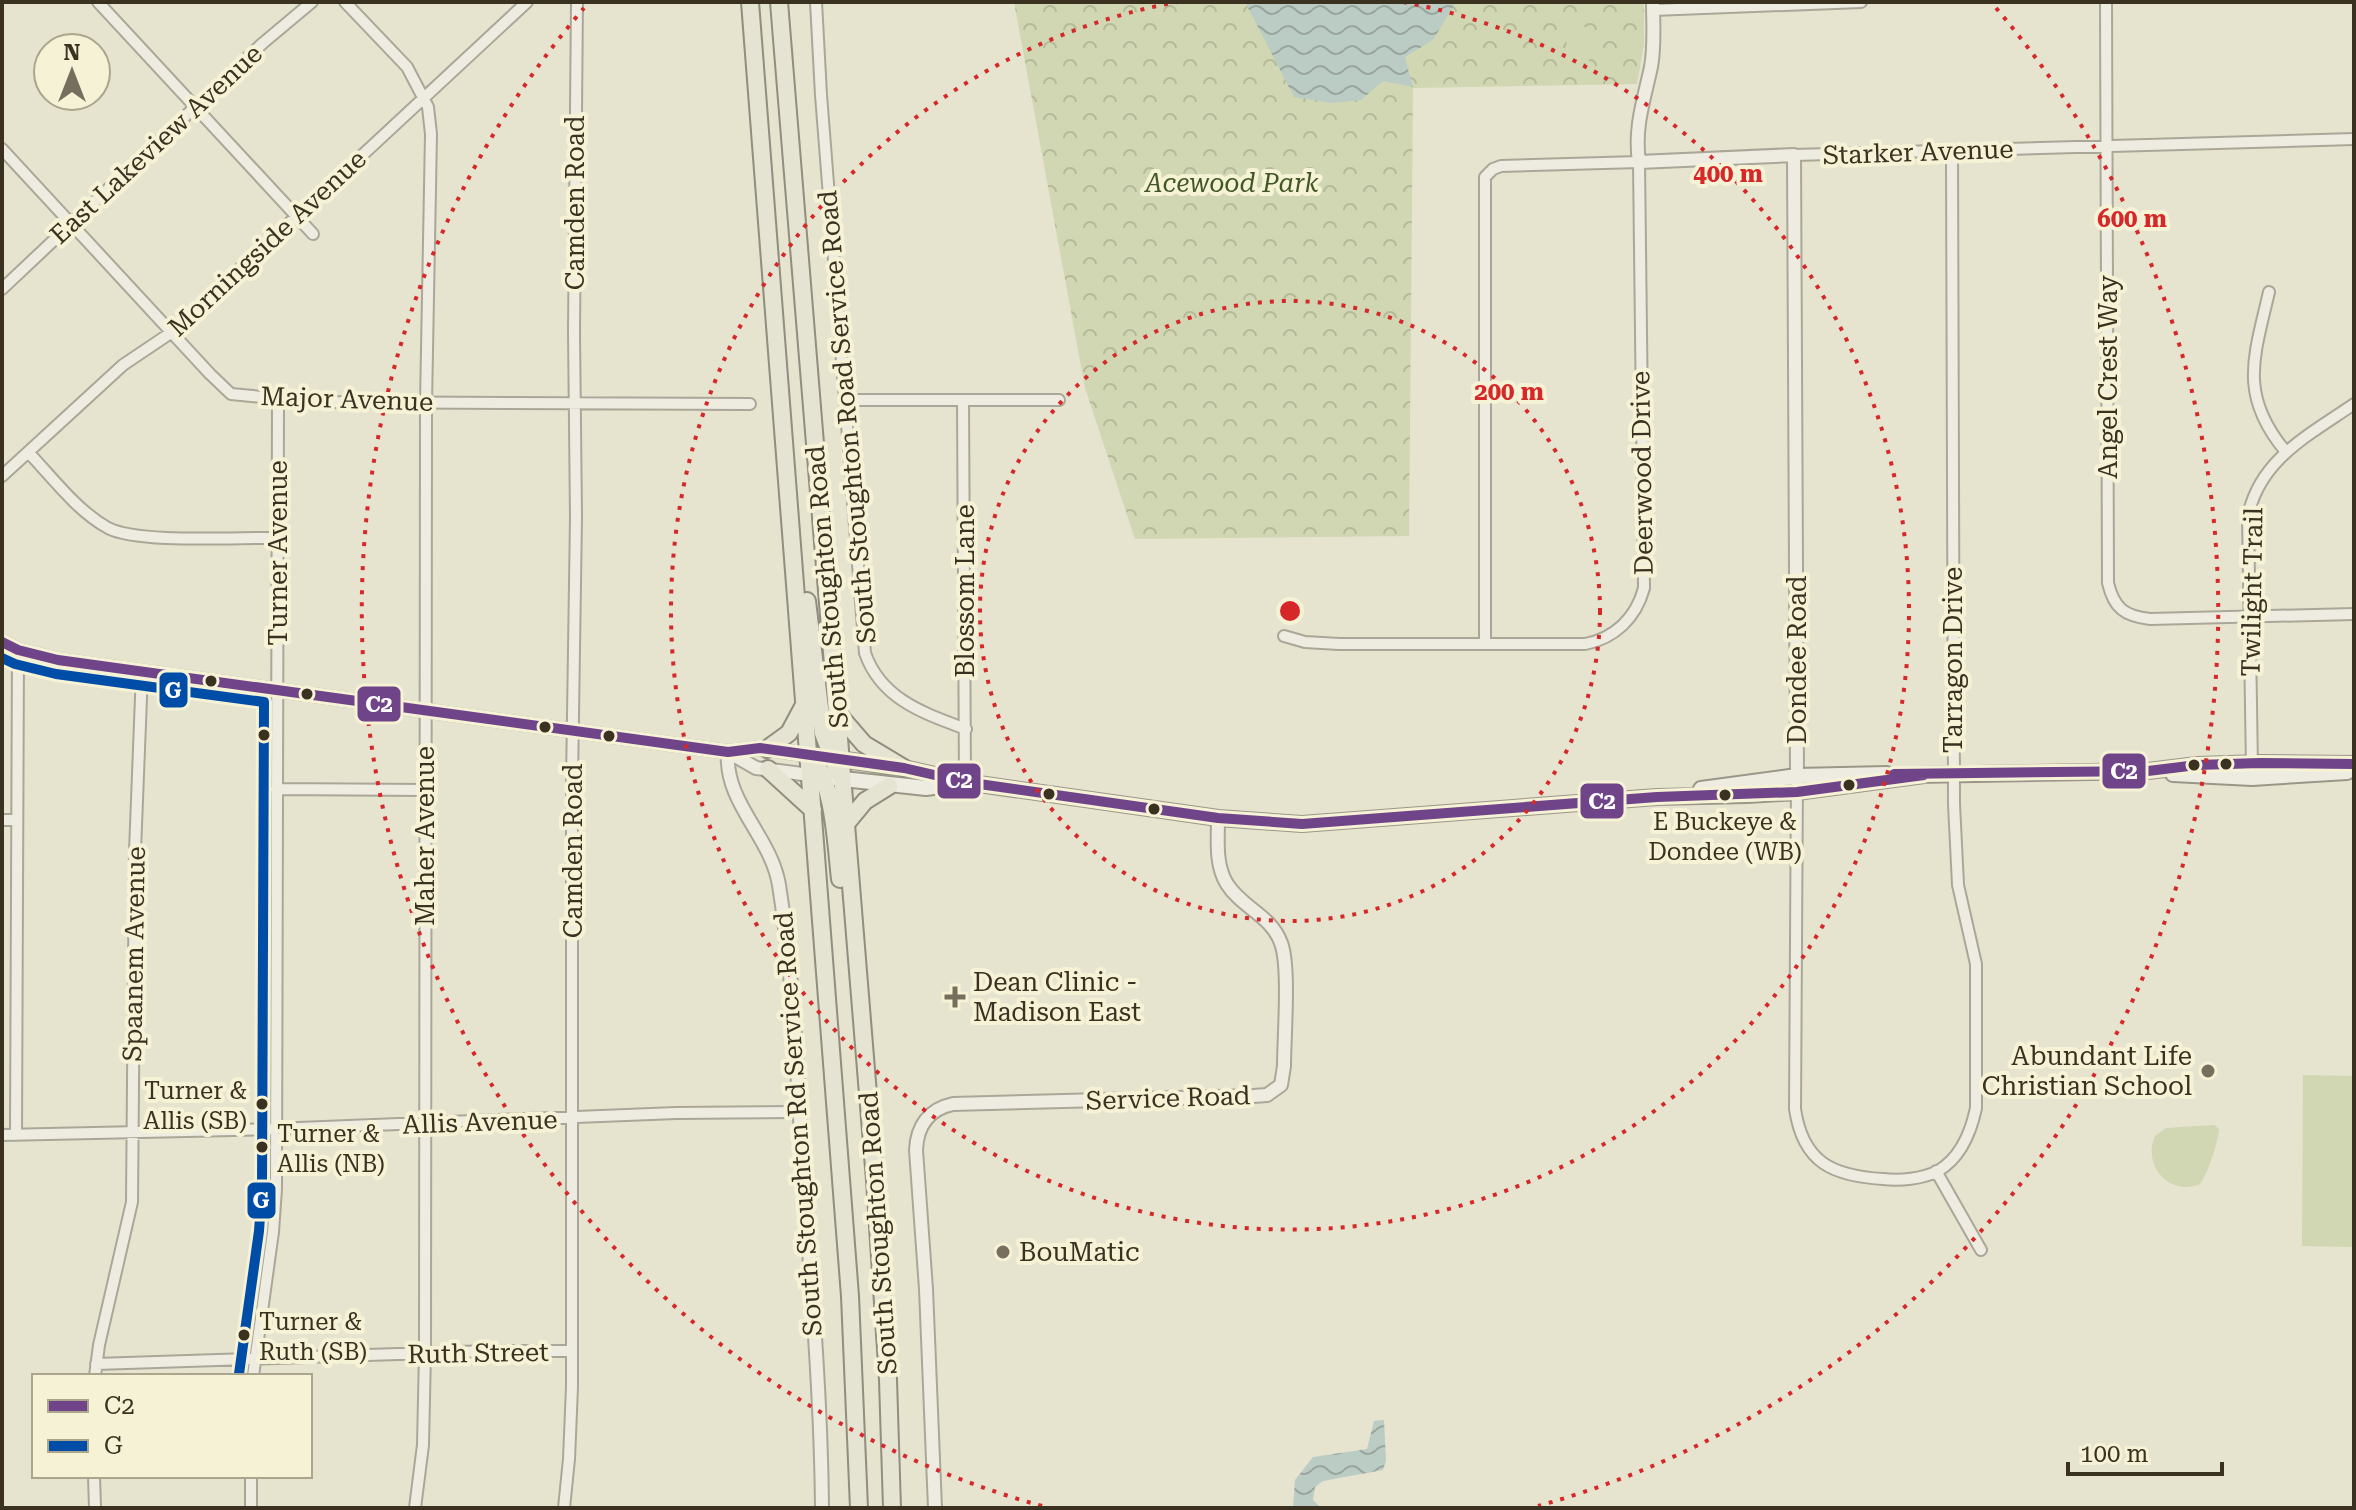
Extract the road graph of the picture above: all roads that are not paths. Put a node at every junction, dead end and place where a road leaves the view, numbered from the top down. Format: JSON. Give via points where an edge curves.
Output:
{"nodes":[{"id":1,"x":98,"y":2,"type":"edge"},
{"id":2,"x":312,"y":2,"type":"edge"},
{"id":3,"x":345,"y":2,"type":"edge"},
{"id":4,"x":527,"y":2,"type":"edge"},
{"id":5,"x":577,"y":2,"type":"edge"},
{"id":6,"x":750,"y":2,"type":"edge"},
{"id":7,"x":779,"y":2,"type":"edge"},
{"id":8,"x":816,"y":2,"type":"edge"},
{"id":9,"x":1861,"y":2,"type":"edge"},
{"id":10,"x":2106,"y":2,"type":"edge"},
{"id":11,"x":1653,"y":6,"type":"edge"},
{"id":12,"x":424,"y":97,"type":"junction"},
{"id":13,"x":196,"y":106,"type":"junction"},
{"id":14,"x":2354,"y":139,"type":"edge"},
{"id":15,"x":2107,"y":146,"type":"junction"},
{"id":16,"x":2,"y":149,"type":"edge"},
{"id":17,"x":1952,"y":150,"type":"junction"},
{"id":18,"x":1794,"y":155,"type":"junction"},
{"id":19,"x":1639,"y":162,"type":"junction"},
{"id":20,"x":297,"y":216,"type":"junction"},
{"id":21,"x":71,"y":223,"type":"junction"},
{"id":22,"x":313,"y":234,"type":"dead end"},
{"id":23,"x":2,"y":289,"type":"edge"},
{"id":24,"x":2269,"y":292,"type":"dead end"},
{"id":25,"x":172,"y":332,"type":"junction"},
{"id":26,"x":278,"y":400,"type":"junction"},
{"id":27,"x":847,"y":400,"type":"junction"},
{"id":28,"x":963,"y":400,"type":"junction"},
{"id":29,"x":1059,"y":400,"type":"dead end"},
{"id":30,"x":426,"y":404,"type":"junction"},
{"id":31,"x":750,"y":404,"type":"dead end"},
{"id":32,"x":2354,"y":404,"type":"edge"},
{"id":33,"x":574,"y":405,"type":"junction"},
{"id":34,"x":28,"y":452,"type":"junction"},
{"id":35,"x":2286,"y":452,"type":"junction"},
{"id":36,"x":2,"y":476,"type":"edge"},
{"id":37,"x":788,"y":497,"type":"junction"},
{"id":38,"x":279,"y":538,"type":"junction"},
{"id":39,"x":2354,"y":614,"type":"edge"},
{"id":40,"x":2248,"y":616,"type":"junction"},
{"id":41,"x":1284,"y":636,"type":"dead end"},
{"id":42,"x":2,"y":642,"type":"edge"},
{"id":43,"x":1485,"y":643,"type":"junction"},
{"id":44,"x":18,"y":650,"type":"junction"},
{"id":45,"x":142,"y":672,"type":"junction"},
{"id":46,"x":278,"y":690,"type":"junction"},
{"id":47,"x":805,"y":704,"type":"junction"},
{"id":48,"x":425,"y":711,"type":"junction"},
{"id":49,"x":839,"y":715,"type":"junction"},
{"id":50,"x":573,"y":729,"type":"junction"},
{"id":51,"x":966,"y":729,"type":"junction"},
{"id":52,"x":767,"y":749,"type":"junction"},
{"id":53,"x":728,"y":752,"type":"junction"},
{"id":54,"x":809,"y":755,"type":"junction"},
{"id":55,"x":836,"y":758,"type":"junction"},
{"id":56,"x":2354,"y":764,"type":"edge"},
{"id":57,"x":904,"y":768,"type":"junction"},
{"id":58,"x":768,"y":769,"type":"junction"},
{"id":59,"x":2252,"y":770,"type":"junction"},
{"id":60,"x":2354,"y":771,"type":"edge"},
{"id":61,"x":1954,"y":775,"type":"junction"},
{"id":62,"x":816,"y":776,"type":"junction"},
{"id":63,"x":842,"y":779,"type":"junction"},
{"id":64,"x":965,"y":782,"type":"junction"},
{"id":65,"x":1797,"y":784,"type":"junction"},
{"id":66,"x":889,"y":786,"type":"junction"},
{"id":67,"x":276,"y":789,"type":"junction"},
{"id":68,"x":426,"y":790,"type":"junction"},
{"id":69,"x":813,"y":810,"type":"junction"},
{"id":70,"x":1218,"y":818,"type":"junction"},
{"id":71,"x":2,"y":820,"type":"edge"},
{"id":72,"x":17,"y":820,"type":"junction"},
{"id":73,"x":846,"y":824,"type":"junction"},
{"id":74,"x":867,"y":1071,"type":"junction"},
{"id":75,"x":953,"y":1104,"type":"joint"},
{"id":76,"x":799,"y":1112,"type":"junction"},
{"id":77,"x":571,"y":1119,"type":"junction"},
{"id":78,"x":424,"y":1124,"type":"junction"},
{"id":79,"x":274,"y":1129,"type":"junction"},
{"id":80,"x":132,"y":1132,"type":"junction"},
{"id":81,"x":2,"y":1135,"type":"edge"},
{"id":82,"x":16,"y":1135,"type":"junction"},
{"id":83,"x":1936,"y":1171,"type":"junction"},
{"id":84,"x":1981,"y":1250,"type":"dead end"},
{"id":85,"x":572,"y":1351,"type":"junction"},
{"id":86,"x":425,"y":1353,"type":"junction"},
{"id":87,"x":254,"y":1359,"type":"junction"},
{"id":88,"x":96,"y":1370,"type":"edge"},
{"id":89,"x":253,"y":1374,"type":"edge"},
{"id":90,"x":94,"y":1478,"type":"edge"},
{"id":91,"x":251,"y":1478,"type":"edge"},
{"id":92,"x":95,"y":1508,"type":"edge"},
{"id":93,"x":251,"y":1508,"type":"edge"},
{"id":94,"x":415,"y":1508,"type":"edge"},
{"id":95,"x":564,"y":1508,"type":"edge"},
{"id":96,"x":822,"y":1508,"type":"edge"},
{"id":97,"x":859,"y":1508,"type":"edge"},
{"id":98,"x":892,"y":1508,"type":"edge"},
{"id":99,"x":935,"y":1508,"type":"edge"}],
"edges":[{"from":1,"to":13,"type":"street"},
{"from":2,"to":13,"type":"street","name":"East Lakeview Avenue"},
{"from":3,"to":12,"type":"street","name":"Maher Avenue","via":[[407,67]]},
{"from":4,"to":12,"type":"street","name":"Morningside Avenue"},
{"from":5,"to":33,"type":"street","name":"Camden Road"},
{"from":6,"to":37,"type":"main road","name":"South Stoughton Road"},
{"from":7,"to":49,"type":"main road","name":"South Stoughton Road"},
{"from":8,"to":27,"type":"street","name":"South Stoughton Road Service Road"},
{"from":9,"to":11,"type":"street"},
{"from":10,"to":15,"type":"street","name":"Angel Crest Way"},
{"from":11,"to":19,"type":"street","via":[[1654,50],[1640,109]]},
{"from":12,"to":20,"type":"street","name":"Morningside Avenue"},
{"from":12,"to":30,"type":"street","name":"Maher Avenue","via":[[431,134]]},
{"from":13,"to":20,"type":"street"},
{"from":13,"to":21,"type":"street","name":"East Lakeview Avenue"},
{"from":14,"to":15,"type":"street","name":"Starker Avenue"},
{"from":15,"to":17,"type":"street","name":"Starker Avenue"},
{"from":15,"to":40,"type":"street","name":"Angel Crest Way","via":[[2108,583],[2116,606],[2135,617]]},
{"from":16,"to":21,"type":"street","name":"Major Avenue"},
{"from":17,"to":18,"type":"street","name":"Starker Avenue"},
{"from":17,"to":61,"type":"street","name":"Tarragon Drive"},
{"from":18,"to":19,"type":"street","name":"Starker Avenue"},
{"from":18,"to":65,"type":"street","name":"Dondee Road"},
{"from":19,"to":43,"type":"street","name":"Deerwood Drive","via":[[1642,596],[1624,625],[1593,642]]},
{"from":19,"to":43,"type":"street","name":"Starker Avenue","via":[[1501,166],[1485,177]]},
{"from":20,"to":22,"type":"street"},
{"from":20,"to":25,"type":"street","name":"Morningside Avenue"},
{"from":21,"to":23,"type":"street","name":"East Lakeview Avenue"},
{"from":21,"to":25,"type":"street","name":"Major Avenue"},
{"from":24,"to":35,"type":"street","via":[[2253,382],[2257,404]]},
{"from":25,"to":26,"type":"street","name":"Major Avenue","via":[[231,394]]},
{"from":25,"to":34,"type":"street","name":"Morningside Avenue","via":[[123,365]]},
{"from":26,"to":30,"type":"street","name":"Major Avenue"},
{"from":26,"to":38,"type":"street","name":"Turner Avenue"},
{"from":27,"to":28,"type":"street"},
{"from":27,"to":51,"type":"street","name":"South Stoughton Road Service Road","via":[[860,601],[870,668],[898,697]]},
{"from":28,"to":29,"type":"street"},
{"from":28,"to":51,"type":"street","name":"Blossom Lane"},
{"from":30,"to":33,"type":"street","name":"Major Avenue"},
{"from":30,"to":48,"type":"street","name":"Maher Avenue"},
{"from":31,"to":33,"type":"street","name":"Major Avenue"},
{"from":32,"to":35,"type":"street","name":"Twilight Trail"},
{"from":33,"to":50,"type":"street","name":"Camden Road"},
{"from":34,"to":36,"type":"street","name":"Morningside Avenue"},
{"from":34,"to":38,"type":"street","via":[[75,502],[111,530],[154,537]]},
{"from":35,"to":40,"type":"street","name":"Twilight Trail","via":[[2260,480],[2251,500]]},
{"from":37,"to":47,"type":"main road","name":"South Stoughton Road"},
{"from":37,"to":55,"type":"main road","via":[[818,704]]},
{"from":38,"to":46,"type":"street","name":"Turner Avenue"},
{"from":39,"to":40,"type":"street"},
{"from":40,"to":59,"type":"street","name":"Twilight Trail"},
{"from":41,"to":43,"type":"street","name":"Deerwood Drive","via":[[1339,644]]},
{"from":42,"to":44,"type":"street"},
{"from":44,"to":45,"type":"street"},
{"from":44,"to":72,"type":"street"},
{"from":45,"to":46,"type":"street"},
{"from":45,"to":80,"type":"street","name":"Spaanem Avenue"},
{"from":46,"to":48,"type":"street"},
{"from":46,"to":67,"type":"street","name":"Turner Avenue"},
{"from":47,"to":52,"type":"main road","via":[[789,733]]},
{"from":47,"to":54,"type":"main road","name":"South Stoughton Road"},
{"from":48,"to":50,"type":"street"},
{"from":48,"to":68,"type":"street","name":"Maher Avenue"},
{"from":49,"to":55,"type":"main road","name":"South Stoughton Road"},
{"from":49,"to":57,"type":"main road","via":[[864,744]]},
{"from":50,"to":53,"type":"street"},
{"from":50,"to":77,"type":"street","name":"Camden Road"},
{"from":51,"to":64,"type":"street","name":"Blossom Lane"},
{"from":52,"to":53,"type":"street"},
{"from":52,"to":54,"type":"street"},
{"from":53,"to":58,"type":"street"},
{"from":53,"to":76,"type":"street","name":"South Stoughton Rd Service Road","via":[[736,797],[778,877]]},
{"from":54,"to":55,"type":"main road"},
{"from":54,"to":62,"type":"main road","name":"South Stoughton Road"},
{"from":55,"to":57,"type":"main road"},
{"from":55,"to":63,"type":"main road"},
{"from":56,"to":59,"type":"main road"},
{"from":57,"to":64,"type":"main road"},
{"from":58,"to":62,"type":"street"},
{"from":58,"to":69,"type":"main road"},
{"from":59,"to":60,"type":"main road"},
{"from":59,"to":61,"type":"main road","via":[[2197,765]]},
{"from":61,"to":65,"type":"main road"},
{"from":61,"to":83,"type":"street","name":"Tarragon Drive","via":[[1958,885],[1976,964],[1976,1108],[1964,1142]]},
{"from":62,"to":63,"type":"main road"},
{"from":62,"to":69,"type":"main road","name":"South Stoughton Road"},
{"from":62,"to":74,"type":"main road","via":[[836,845],[856,1040]]},
{"from":63,"to":66,"type":"main road"},
{"from":63,"to":73,"type":"main road","name":"South Stoughton Road"},
{"from":64,"to":66,"type":"main road"},
{"from":64,"to":70,"type":"main road"},
{"from":65,"to":70,"type":"main road","via":[[1747,795],[1302,824]]},
{"from":65,"to":83,"type":"street","name":"Dondee Road","via":[[1798,1129],[1817,1158],[1831,1170],[1853,1177],[1910,1179]]},
{"from":66,"to":73,"type":"main road","via":[[865,801]]},
{"from":67,"to":68,"type":"street"},
{"from":67,"to":79,"type":"street","name":"Turner Avenue"},
{"from":68,"to":78,"type":"street","name":"Maher Avenue"},
{"from":69,"to":97,"type":"main road","name":"South Stoughton Road","via":[[850,1296]]},
{"from":70,"to":75,"type":"street","name":"Service Road","via":[[1218,854],[1228,885],[1271,925],[1283,947],[1284,1066],[1279,1088],[1253,1096]]},
{"from":71,"to":72,"type":"street"},
{"from":72,"to":82,"type":"street"},
{"from":73,"to":74,"type":"main road","name":"South Stoughton Road"},
{"from":74,"to":98,"type":"main road","name":"South Stoughton Road"},
{"from":75,"to":99,"type":"street","name":"South Stoughton Road","via":[[927,1118],[916,1150]]},
{"from":76,"to":77,"type":"street","name":"Allis Avenue"},
{"from":76,"to":96,"type":"street","name":"South Stoughton Rd Service Road"},
{"from":77,"to":78,"type":"street","name":"Allis Avenue"},
{"from":77,"to":85,"type":"street","name":"Camden Road"},
{"from":78,"to":79,"type":"street","name":"Allis Avenue"},
{"from":78,"to":86,"type":"street","name":"Maher Avenue"},
{"from":79,"to":80,"type":"street","name":"Allis Avenue"},
{"from":79,"to":87,"type":"street","name":"Turner Avenue","via":[[273,1232]]},
{"from":80,"to":82,"type":"street","name":"Allis Avenue"},
{"from":80,"to":88,"type":"street","name":"Spaanem Avenue","via":[[132,1202]]},
{"from":81,"to":82,"type":"street","name":"Allis Avenue"},
{"from":83,"to":84,"type":"street"},
{"from":85,"to":86,"type":"street","name":"Ruth Street"},
{"from":85,"to":95,"type":"street","name":"Camden Road"},
{"from":86,"to":87,"type":"street","name":"Ruth Street"},
{"from":86,"to":94,"type":"street","name":"Maher Avenue"},
{"from":87,"to":88,"type":"street","name":"Ruth Street"},
{"from":87,"to":89,"type":"street","name":"Turner Avenue"},
{"from":90,"to":92,"type":"street"},
{"from":91,"to":93,"type":"street"}]}
